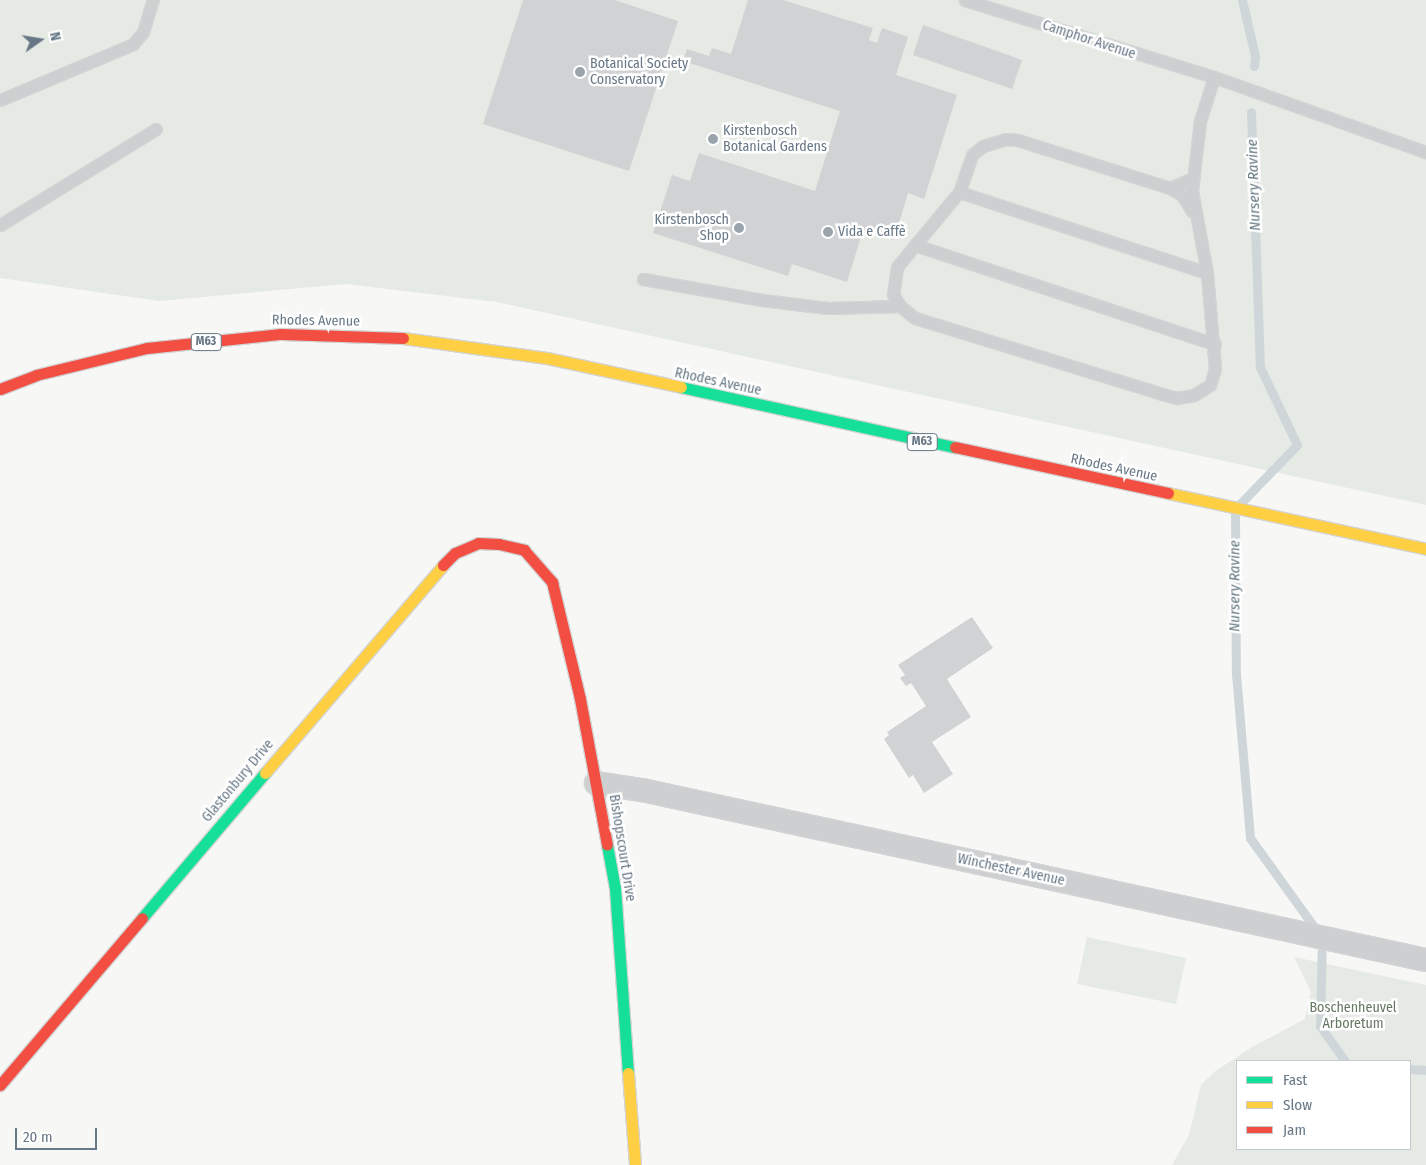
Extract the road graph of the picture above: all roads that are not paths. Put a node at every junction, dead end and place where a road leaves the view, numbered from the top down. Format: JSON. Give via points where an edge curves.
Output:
{"nodes":[{"id":1,"x":153,"y":0,"type":"edge"},
{"id":2,"x":965,"y":0,"type":"edge"},
{"id":3,"x":1214,"y":77,"type":"junction"},
{"id":4,"x":0,"y":100,"type":"edge"},
{"id":5,"x":156,"y":129,"type":"dead end"},
{"id":6,"x":1426,"y":152,"type":"edge"},
{"id":7,"x":1193,"y":178,"type":"junction"},
{"id":8,"x":1170,"y":188,"type":"junction"},
{"id":9,"x":959,"y":192,"type":"junction"},
{"id":10,"x":1195,"y":218,"type":"junction"},
{"id":11,"x":0,"y":225,"type":"edge"},
{"id":12,"x":915,"y":245,"type":"junction"},
{"id":13,"x":1207,"y":273,"type":"junction"},
{"id":14,"x":643,"y":279,"type":"dead end"},
{"id":15,"x":900,"y":306,"type":"junction"},
{"id":16,"x":1215,"y":344,"type":"junction"},
{"id":17,"x":0,"y":389,"type":"edge"},
{"id":18,"x":1426,"y":549,"type":"edge"},
{"id":19,"x":524,"y":550,"type":"joint"},
{"id":20,"x":596,"y":783,"type":"junction"},
{"id":21,"x":1426,"y":960,"type":"edge"},
{"id":22,"x":0,"y":1085,"type":"edge"},
{"id":23,"x":635,"y":1165,"type":"edge"}],
"edges":[{"from":1,"to":4,"type":"lane","via":[[143,32],[133,44]]},
{"from":2,"to":3,"type":"lane","name":"Camphor Avenue"},
{"from":3,"to":6,"type":"lane","name":"Camphor Avenue"},
{"from":3,"to":7,"type":"lane","via":[[1200,121]]},
{"from":5,"to":11,"type":"lane"},
{"from":7,"to":8,"type":"lane"},
{"from":7,"to":10,"type":"lane"},
{"from":8,"to":9,"type":"lane","via":[[1006,139],[983,146],[972,155]]},
{"from":8,"to":10,"type":"lane","via":[[1188,201]]},
{"from":9,"to":12,"type":"lane"},
{"from":9,"to":13,"type":"lane"},
{"from":10,"to":13,"type":"lane"},
{"from":12,"to":15,"type":"lane","via":[[897,267],[893,279],[893,294]]},
{"from":12,"to":16,"type":"lane"},
{"from":13,"to":16,"type":"lane"},
{"from":14,"to":15,"type":"lane","via":[[828,308]]},
{"from":15,"to":16,"type":"lane","via":[[915,318],[1177,398],[1194,396],[1210,385],[1215,369]]},
{"from":17,"to":18,"type":"main road","name":"Rhodes Avenue","number":"M63","via":[[36,375],[147,348],[281,334],[417,338],[547,358]]},
{"from":19,"to":20,"type":"main road","name":"Bishopscourt Drive","via":[[552,582]]},
{"from":19,"to":22,"type":"main road","name":"Glastonbury Drive","via":[[478,543],[455,553],[431,576]]},
{"from":20,"to":21,"type":"street","name":"Winchester Avenue","via":[[642,790]]},
{"from":20,"to":23,"type":"main road","name":"Bishopscourt Drive","via":[[615,888]]}]}
